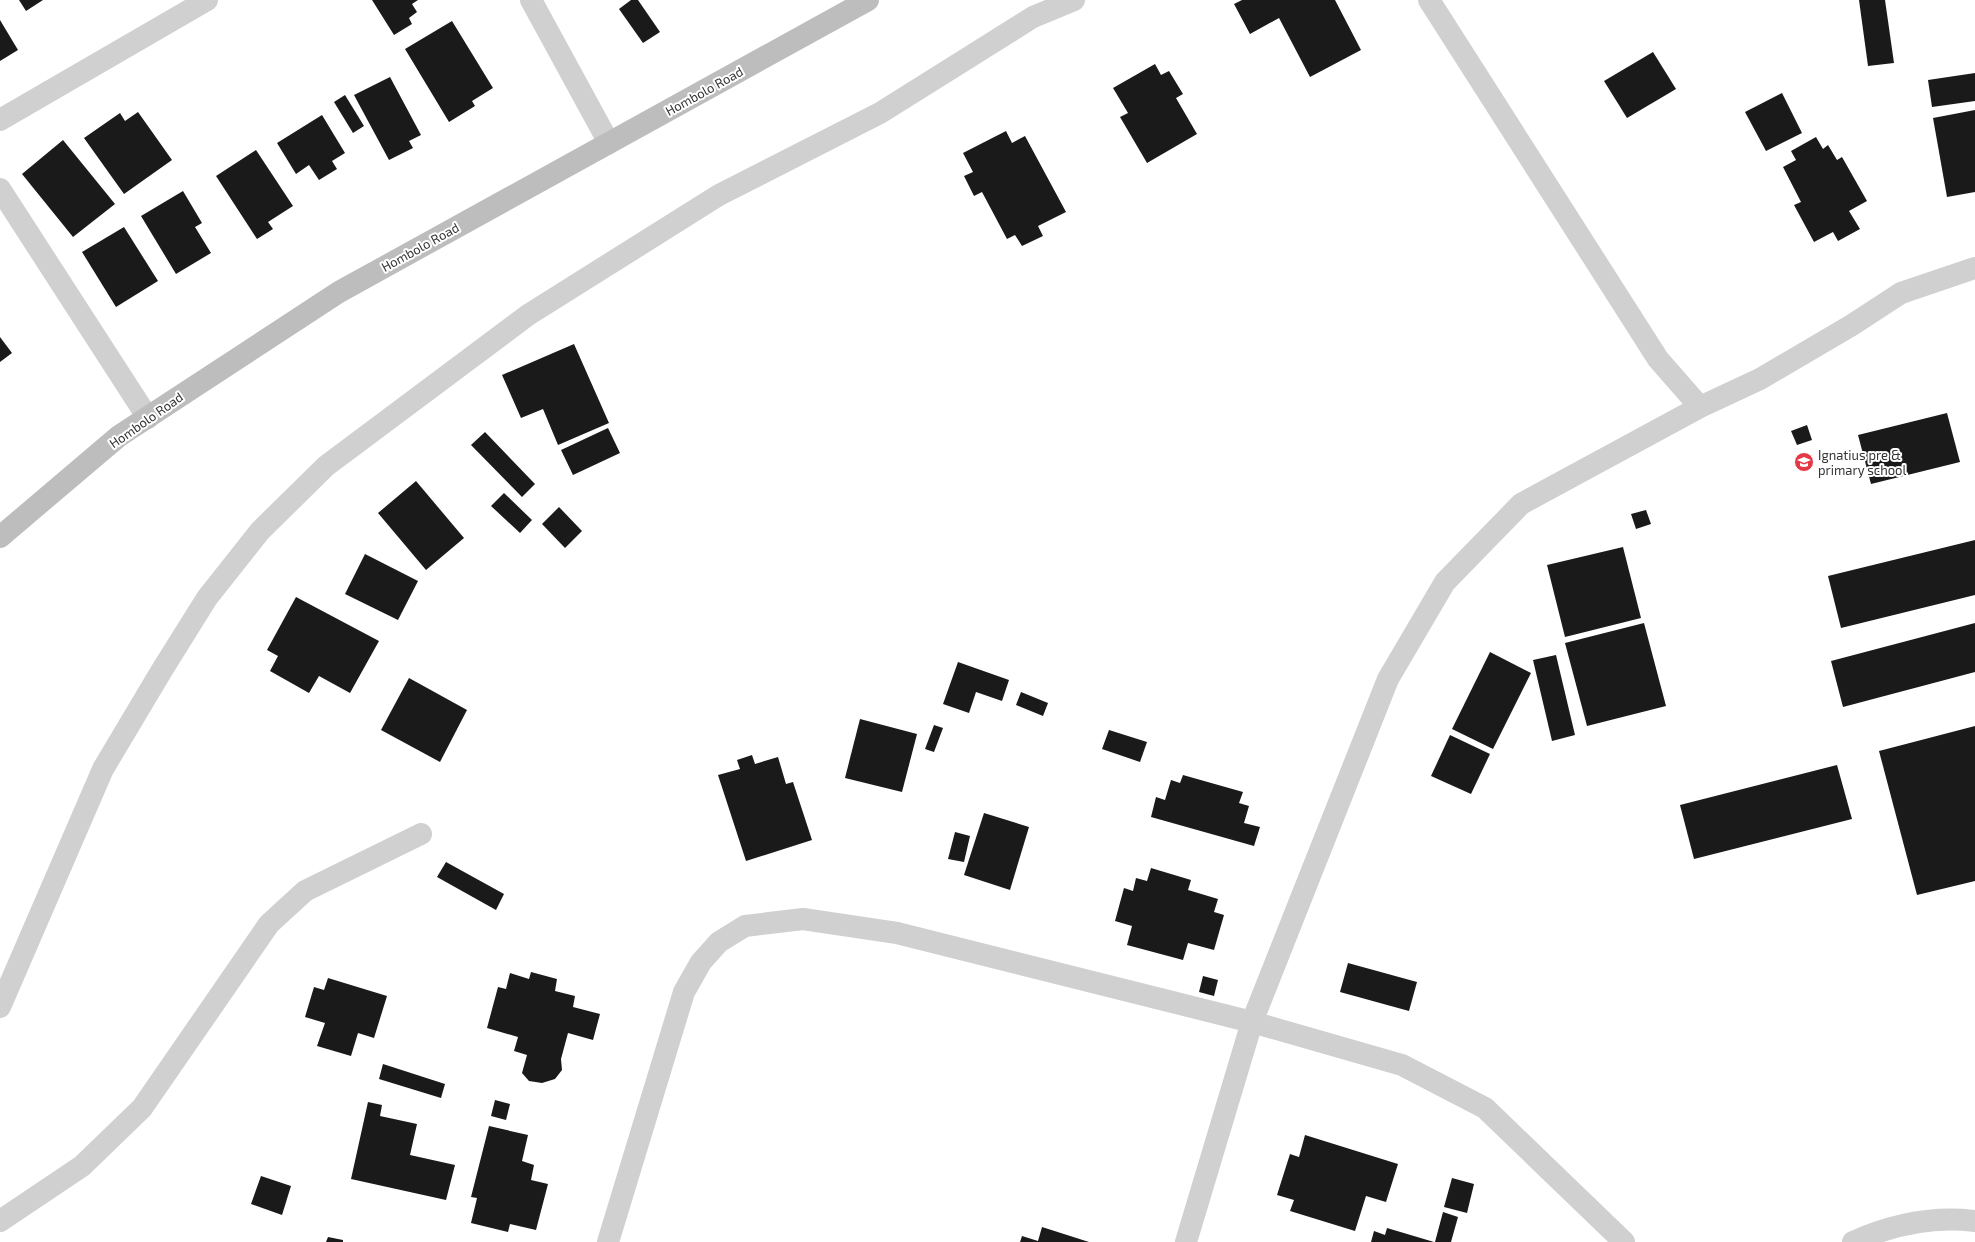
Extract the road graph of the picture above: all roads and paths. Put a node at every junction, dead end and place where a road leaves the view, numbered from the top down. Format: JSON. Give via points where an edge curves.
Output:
{"nodes":[{"id":1,"x":207,"y":0,"type":"edge"},
{"id":2,"x":531,"y":0,"type":"edge"},
{"id":3,"x":868,"y":0,"type":"edge"},
{"id":4,"x":1074,"y":0,"type":"edge"},
{"id":5,"x":1429,"y":0,"type":"edge"},
{"id":6,"x":0,"y":120,"type":"edge"},
{"id":7,"x":609,"y":143,"type":"junction"},
{"id":8,"x":0,"y":189,"type":"edge"},
{"id":9,"x":1975,"y":268,"type":"edge"},
{"id":10,"x":1700,"y":407,"type":"junction"},
{"id":11,"x":148,"y":418,"type":"junction"},
{"id":12,"x":0,"y":536,"type":"edge"},
{"id":13,"x":421,"y":834,"type":"dead end"},
{"id":14,"x":0,"y":1007,"type":"edge"},
{"id":15,"x":1252,"y":1022,"type":"junction"},
{"id":16,"x":0,"y":1221,"type":"edge"},
{"id":17,"x":1975,"y":1221,"type":"edge"},
{"id":18,"x":608,"y":1242,"type":"edge"},
{"id":19,"x":1186,"y":1242,"type":"edge"},
{"id":20,"x":1624,"y":1242,"type":"edge"},
{"id":21,"x":1853,"y":1242,"type":"edge"}],
"edges":[{"from":1,"to":6,"type":"street"},
{"from":2,"to":7,"type":"street"},
{"from":3,"to":7,"type":"street","name":"Hombolo Road"},
{"from":4,"to":14,"type":"street","via":[[1033,17],[880,113],[712,199],[528,315],[326,466],[260,531],[207,598],[162,670],[104,769]]},
{"from":5,"to":10,"type":"street","via":[[1658,359]]},
{"from":7,"to":11,"type":"street","name":"Hombolo Road","via":[[339,292]]},
{"from":8,"to":11,"type":"street"},
{"from":9,"to":10,"type":"street","via":[[1901,293],[1760,379]]},
{"from":10,"to":15,"type":"street","via":[[1521,504],[1445,582],[1388,680]]},
{"from":11,"to":12,"type":"street","name":"Hombolo Road","via":[[119,436]]},
{"from":13,"to":16,"type":"street","via":[[305,891],[269,924],[142,1108],[82,1166]]},
{"from":15,"to":18,"type":"street","via":[[897,933],[803,919],[745,926],[719,942],[701,962],[684,992]]},
{"from":15,"to":19,"type":"street"},
{"from":15,"to":20,"type":"street","via":[[1402,1065],[1485,1108]]},
{"from":17,"to":21,"type":"street","via":[[1915,1222],[1875,1232]]}]}
